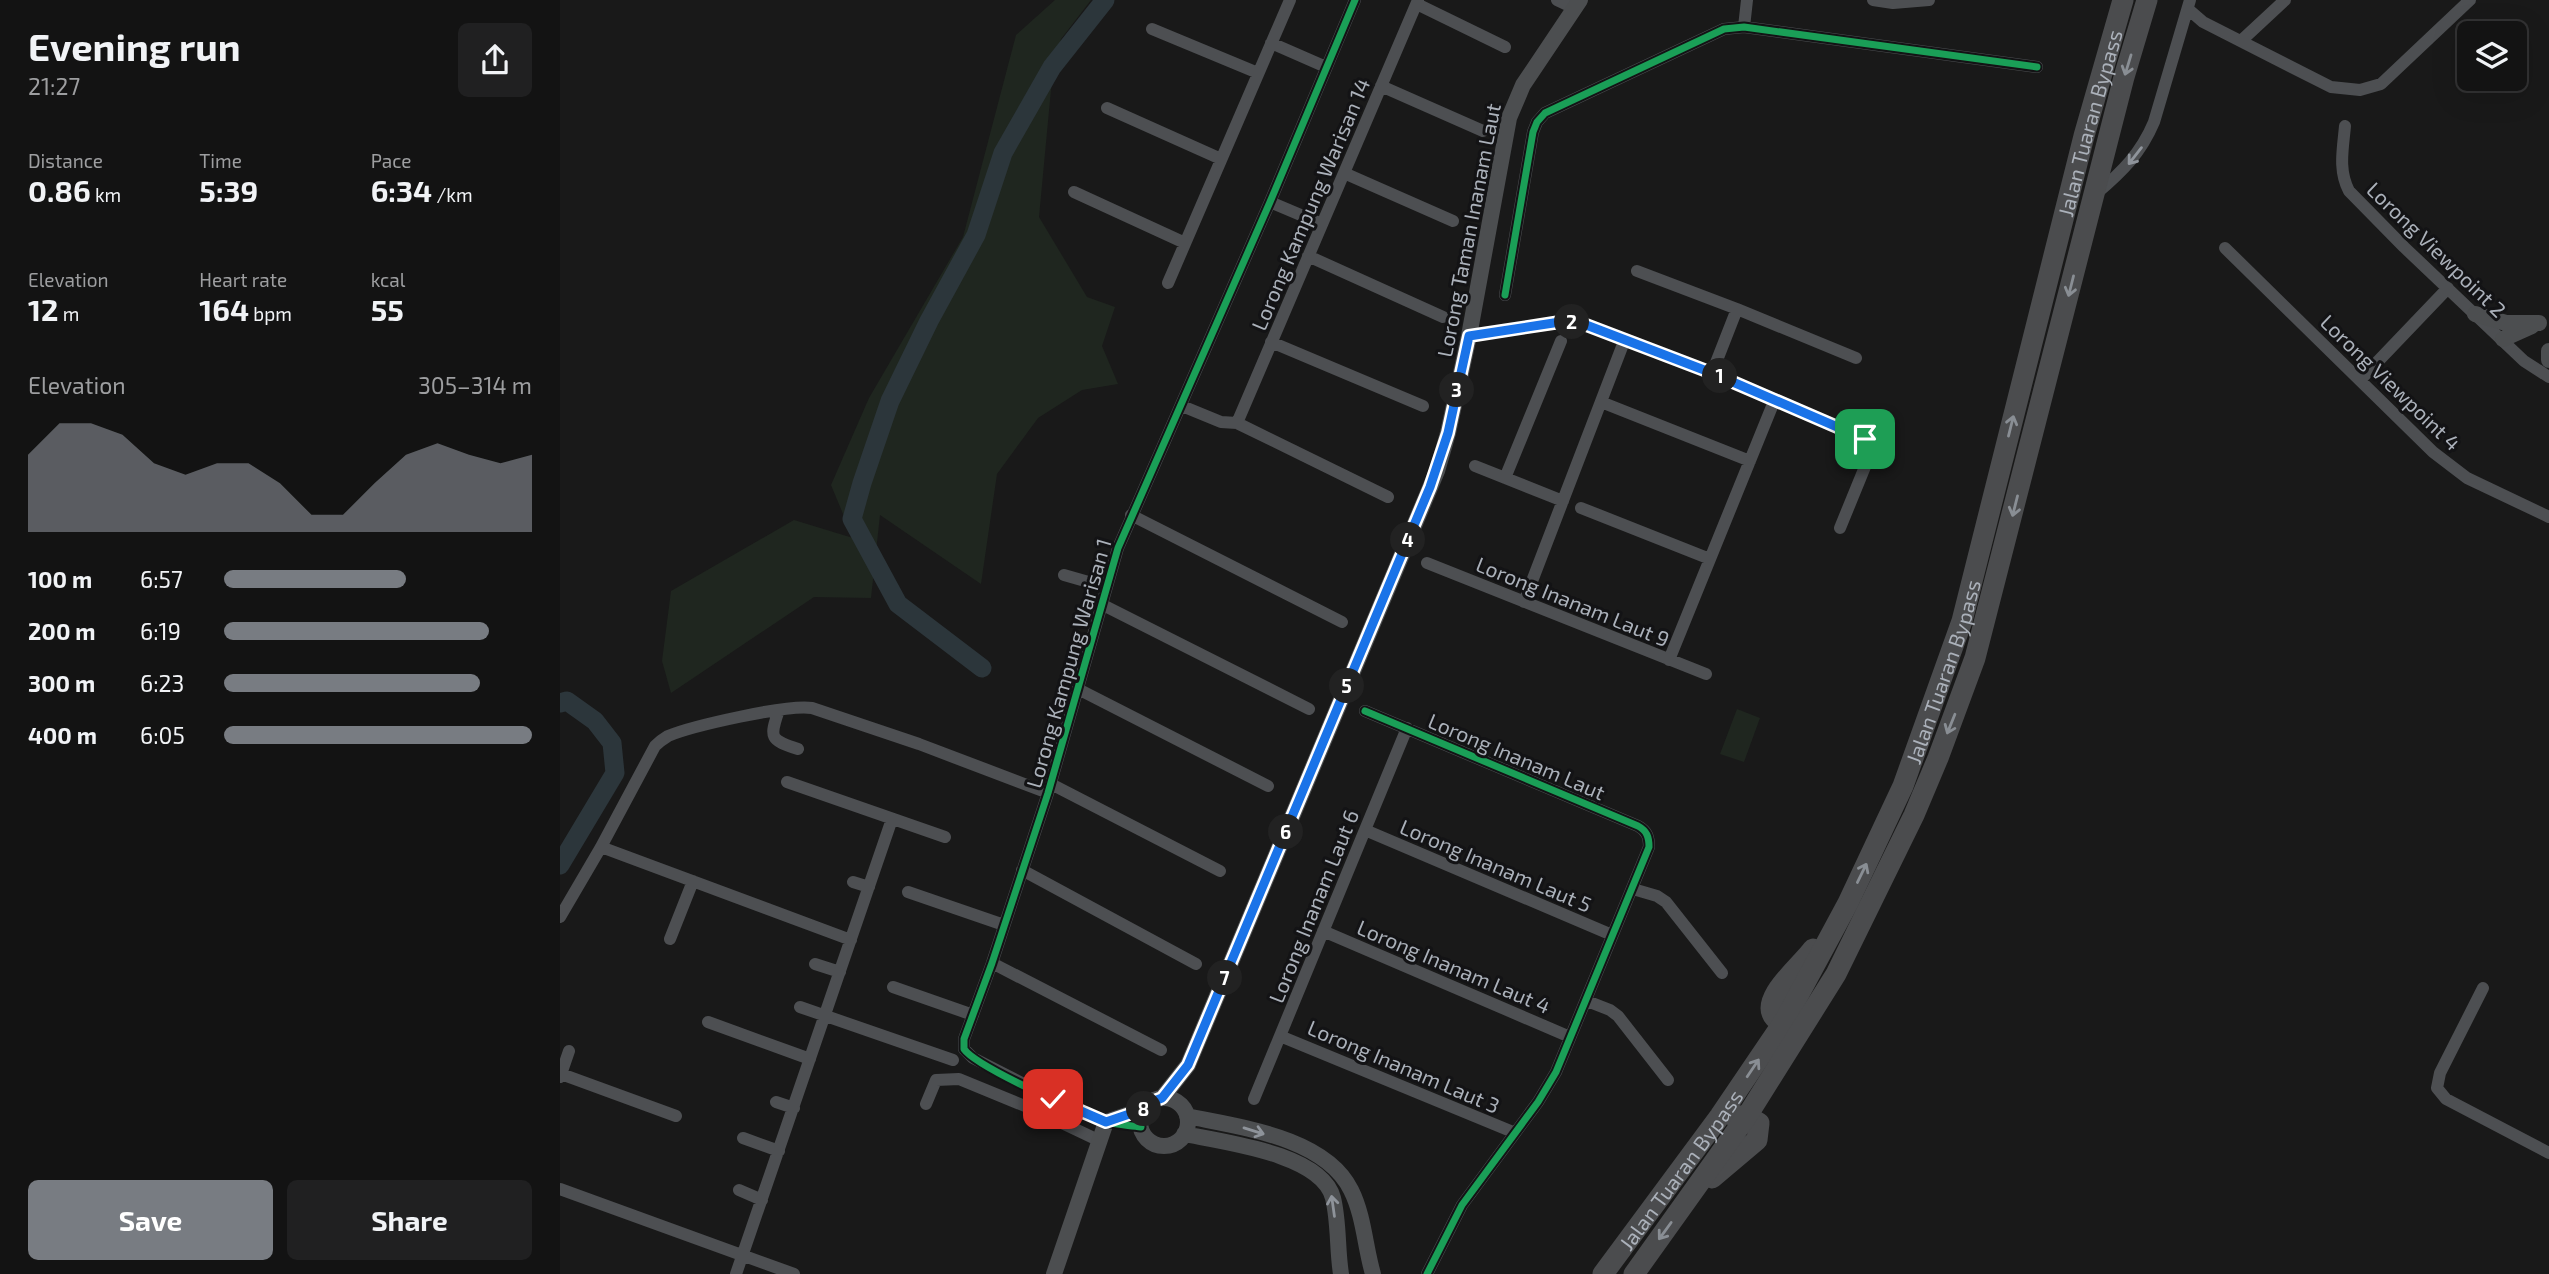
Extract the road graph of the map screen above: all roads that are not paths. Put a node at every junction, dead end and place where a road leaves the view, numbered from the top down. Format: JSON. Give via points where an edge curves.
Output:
{"nodes":[{"id":1,"x":1290,"y":0,"type":"edge"},
{"id":2,"x":1355,"y":0,"type":"edge"},
{"id":3,"x":1557,"y":0,"type":"edge"},
{"id":4,"x":1747,"y":0,"type":"edge"},
{"id":5,"x":1873,"y":0,"type":"edge"},
{"id":6,"x":1929,"y":0,"type":"edge"},
{"id":7,"x":2123,"y":0,"type":"edge"},
{"id":8,"x":2147,"y":0,"type":"edge"},
{"id":9,"x":2285,"y":0,"type":"edge"},
{"id":10,"x":2470,"y":0,"type":"edge"},
{"id":11,"x":1417,"y":2,"type":"edge"},
{"id":12,"x":1577,"y":4,"type":"edge"},
{"id":13,"x":2189,"y":4,"type":"edge"},
{"id":14,"x":2203,"y":22,"type":"junction"},
{"id":15,"x":2184,"y":23,"type":"junction"},
{"id":16,"x":1744,"y":27,"type":"junction"},
{"id":17,"x":1152,"y":29,"type":"dead end"},
{"id":18,"x":2242,"y":40,"type":"junction"},
{"id":19,"x":1271,"y":43,"type":"junction"},
{"id":20,"x":1505,"y":47,"type":"dead end"},
{"id":21,"x":1326,"y":67,"type":"junction"},
{"id":22,"x":2036,"y":67,"type":"dead end"},
{"id":23,"x":1258,"y":73,"type":"junction"},
{"id":24,"x":1381,"y":86,"type":"junction"},
{"id":25,"x":1107,"y":108,"type":"dead end"},
{"id":26,"x":2345,"y":126,"type":"dead end"},
{"id":27,"x":1483,"y":131,"type":"dead end"},
{"id":28,"x":1221,"y":159,"type":"junction"},
{"id":29,"x":1344,"y":173,"type":"junction"},
{"id":30,"x":1074,"y":192,"type":"dead end"},
{"id":31,"x":2094,"y":195,"type":"junction"},
{"id":32,"x":1270,"y":202,"type":"junction"},
{"id":33,"x":1453,"y":221,"type":"dead end"},
{"id":34,"x":1322,"y":224,"type":"junction"},
{"id":35,"x":1185,"y":243,"type":"junction"},
{"id":36,"x":2225,"y":248,"type":"dead end"},
{"id":37,"x":1308,"y":256,"type":"junction"},
{"id":38,"x":1637,"y":271,"type":"dead end"},
{"id":39,"x":1168,"y":283,"type":"dead end"},
{"id":40,"x":2448,"y":288,"type":"junction"},
{"id":41,"x":1505,"y":295,"type":"dead end"},
{"id":42,"x":1737,"y":309,"type":"junction"},
{"id":43,"x":2475,"y":314,"type":"junction"},
{"id":44,"x":1443,"y":317,"type":"dead end"},
{"id":45,"x":2544,"y":321,"type":"edge"},
{"id":46,"x":1469,"y":336,"type":"junction"},
{"id":47,"x":1625,"y":339,"type":"junction"},
{"id":48,"x":2502,"y":339,"type":"junction"},
{"id":49,"x":1560,"y":341,"type":"dead end"},
{"id":50,"x":1271,"y":342,"type":"junction"},
{"id":51,"x":2549,"y":351,"type":"edge"},
{"id":52,"x":1856,"y":358,"type":"dead end"},
{"id":53,"x":2549,"y":360,"type":"edge"},
{"id":54,"x":1712,"y":373,"type":"junction"},
{"id":55,"x":2549,"y":377,"type":"edge"},
{"id":56,"x":2361,"y":379,"type":"junction"},
{"id":57,"x":1775,"y":400,"type":"junction"},
{"id":58,"x":1601,"y":402,"type":"junction"},
{"id":59,"x":1182,"y":406,"type":"junction"},
{"id":60,"x":1423,"y":406,"type":"dead end"},
{"id":61,"x":1237,"y":423,"type":"junction"},
{"id":62,"x":1751,"y":461,"type":"junction"},
{"id":63,"x":1475,"y":466,"type":"dead end"},
{"id":64,"x":1505,"y":478,"type":"junction"},
{"id":65,"x":1388,"y":497,"type":"dead end"},
{"id":66,"x":1563,"y":501,"type":"junction"},
{"id":67,"x":1581,"y":508,"type":"dead end"},
{"id":68,"x":1131,"y":515,"type":"junction"},
{"id":69,"x":2549,"y":517,"type":"edge"},
{"id":70,"x":1840,"y":528,"type":"dead end"},
{"id":71,"x":1710,"y":559,"type":"junction"},
{"id":72,"x":1427,"y":563,"type":"dead end"},
{"id":73,"x":1065,"y":575,"type":"dead end"},
{"id":74,"x":1106,"y":587,"type":"junction"},
{"id":75,"x":1524,"y":602,"type":"junction"},
{"id":76,"x":1101,"y":604,"type":"junction"},
{"id":77,"x":1342,"y":622,"type":"dead end"},
{"id":78,"x":1670,"y":660,"type":"junction"},
{"id":79,"x":1706,"y":674,"type":"dead end"},
{"id":80,"x":1078,"y":689,"type":"junction"},
{"id":81,"x":1309,"y":709,"type":"dead end"},
{"id":82,"x":779,"y":710,"type":"junction"},
{"id":83,"x":1366,"y":712,"type":"dead end"},
{"id":84,"x":1407,"y":728,"type":"junction"},
{"id":85,"x":797,"y":749,"type":"dead end"},
{"id":86,"x":787,"y":782,"type":"dead end"},
{"id":87,"x":1268,"y":786,"type":"dead end"},
{"id":88,"x":1049,"y":788,"type":"junction"},
{"id":89,"x":892,"y":819,"type":"junction"},
{"id":90,"x":1365,"y":830,"type":"junction"},
{"id":91,"x":945,"y":837,"type":"dead end"},
{"id":92,"x":601,"y":847,"type":"junction"},
{"id":93,"x":1022,"y":870,"type":"junction"},
{"id":94,"x":1220,"y":871,"type":"dead end"},
{"id":95,"x":693,"y":881,"type":"junction"},
{"id":96,"x":853,"y":882,"type":"dead end"},
{"id":97,"x":869,"y":887,"type":"junction"},
{"id":98,"x":1633,"y":889,"type":"junction"},
{"id":99,"x":908,"y":892,"type":"dead end"},
{"id":100,"x":560,"y":917,"type":"edge"},
{"id":101,"x":1004,"y":925,"type":"junction"},
{"id":102,"x":1323,"y":931,"type":"junction"},
{"id":103,"x":1612,"y":934,"type":"junction"},
{"id":104,"x":670,"y":939,"type":"dead end"},
{"id":105,"x":851,"y":940,"type":"junction"},
{"id":106,"x":992,"y":962,"type":"junction"},
{"id":107,"x":815,"y":964,"type":"dead end"},
{"id":108,"x":1196,"y":964,"type":"dead end"},
{"id":109,"x":840,"y":972,"type":"junction"},
{"id":110,"x":1722,"y":973,"type":"dead end"},
{"id":111,"x":1836,"y":974,"type":"junction"},
{"id":112,"x":893,"y":987,"type":"dead end"},
{"id":113,"x":2483,"y":988,"type":"dead end"},
{"id":114,"x":1587,"y":1001,"type":"junction"},
{"id":115,"x":800,"y":1007,"type":"dead end"},
{"id":116,"x":825,"y":1015,"type":"junction"},
{"id":117,"x":973,"y":1015,"type":"junction"},
{"id":118,"x":1785,"y":1020,"type":"junction"},
{"id":119,"x":708,"y":1023,"type":"dead end"},
{"id":120,"x":1280,"y":1036,"type":"junction"},
{"id":121,"x":1570,"y":1037,"type":"junction"},
{"id":122,"x":1161,"y":1050,"type":"dead end"},
{"id":123,"x":569,"y":1051,"type":"dead end"},
{"id":124,"x":810,"y":1059,"type":"junction"},
{"id":125,"x":953,"y":1060,"type":"dead end"},
{"id":126,"x":1188,"y":1065,"type":"junction"},
{"id":127,"x":560,"y":1075,"type":"edge"},
{"id":128,"x":1668,"y":1080,"type":"dead end"},
{"id":129,"x":1162,"y":1098,"type":"junction"},
{"id":130,"x":1254,"y":1099,"type":"dead end"},
{"id":131,"x":776,"y":1102,"type":"dead end"},
{"id":132,"x":926,"y":1104,"type":"dead end"},
{"id":133,"x":793,"y":1108,"type":"junction"},
{"id":134,"x":1144,"y":1109,"type":"junction"},
{"id":135,"x":1184,"y":1110,"type":"junction"},
{"id":136,"x":1720,"y":1115,"type":"junction"},
{"id":137,"x":676,"y":1116,"type":"dead end"},
{"id":138,"x":1747,"y":1116,"type":"junction"},
{"id":139,"x":1106,"y":1122,"type":"junction"},
{"id":140,"x":1141,"y":1126,"type":"junction"},
{"id":141,"x":1513,"y":1132,"type":"junction"},
{"id":142,"x":1184,"y":1134,"type":"junction"},
{"id":143,"x":743,"y":1138,"type":"dead end"},
{"id":144,"x":1100,"y":1141,"type":"junction"},
{"id":145,"x":779,"y":1152,"type":"junction"},
{"id":146,"x":2549,"y":1153,"type":"edge"},
{"id":147,"x":560,"y":1189,"type":"edge"},
{"id":148,"x":739,"y":1190,"type":"dead end"},
{"id":149,"x":762,"y":1200,"type":"junction"},
{"id":150,"x":743,"y":1257,"type":"junction"},
{"id":151,"x":736,"y":1274,"type":"edge"},
{"id":152,"x":794,"y":1274,"type":"edge"},
{"id":153,"x":1054,"y":1274,"type":"edge"},
{"id":154,"x":1341,"y":1274,"type":"edge"},
{"id":155,"x":1373,"y":1274,"type":"edge"},
{"id":156,"x":1427,"y":1274,"type":"edge"},
{"id":157,"x":1603,"y":1274,"type":"edge"},
{"id":158,"x":1634,"y":1274,"type":"edge"}],
"edges":[{"from":1,"to":19,"type":"street"},
{"from":2,"to":21,"type":"street","name":"Lorong Kampung Warisan 1"},
{"from":3,"to":12,"type":"street"},
{"from":4,"to":16,"type":"street"},
{"from":5,"to":6,"type":"street"},
{"from":118,"to":7,"type":"highway","name":"Jalan Tuaran Bypass","one_way":true,"via":[[1772,1016],[1774,996],[1848,903],[1903,786],[1962,621],[2084,136]]},
{"from":8,"to":31,"type":"highway","name":"Jalan Tuaran Bypass","one_way":true},
{"from":9,"to":18,"type":"street"},
{"from":10,"to":18,"type":"street","via":[[2381,84],[2369,89],[2331,87]]},
{"from":11,"to":20,"type":"street"},
{"from":11,"to":24,"type":"street","name":"Lorong Kampung Warisan 14"},
{"from":12,"to":46,"type":"main road","name":"Lorong Taman Inanam Laut","via":[[1523,85],[1509,118]]},
{"from":13,"to":14,"type":"street"},
{"from":13,"to":15,"type":"street"},
{"from":14,"to":15,"type":"street"},
{"from":14,"to":18,"type":"street"},
{"from":15,"to":31,"type":"street","one_way":true,"via":[[2146,141],[2135,158]]},
{"from":16,"to":22,"type":"street"},
{"from":16,"to":41,"type":"street","via":[[1724,29],[1545,113],[1533,132]]},
{"from":17,"to":23,"type":"street"},
{"from":19,"to":21,"type":"street"},
{"from":19,"to":23,"type":"street"},
{"from":21,"to":32,"type":"street","name":"Lorong Kampung Warisan 1"},
{"from":23,"to":28,"type":"street"},
{"from":24,"to":27,"type":"street"},
{"from":24,"to":29,"type":"street","name":"Lorong Kampung Warisan 14"},
{"from":25,"to":28,"type":"street"},
{"from":26,"to":40,"type":"street","name":"Lorong Viewpoint 2","via":[[2342,168],[2349,191]]},
{"from":28,"to":35,"type":"street"},
{"from":29,"to":33,"type":"street"},
{"from":29,"to":34,"type":"street","name":"Lorong Kampung Warisan 14"},
{"from":30,"to":35,"type":"street"},
{"from":31,"to":111,"type":"highway","name":"Jalan Tuaran Bypass","one_way":true,"via":[[1975,658],[1914,815]]},
{"from":32,"to":34,"type":"street"},
{"from":32,"to":59,"type":"street","name":"Lorong Kampung Warisan 1"},
{"from":34,"to":37,"type":"street","name":"Lorong Kampung Warisan 14"},
{"from":35,"to":39,"type":"street"},
{"from":36,"to":56,"type":"street","name":"Lorong Viewpoint 4"},
{"from":37,"to":44,"type":"street"},
{"from":37,"to":50,"type":"street","name":"Lorong Kampung Warisan 14"},
{"from":38,"to":42,"type":"street"},
{"from":40,"to":43,"type":"street","name":"Lorong Viewpoint 2"},
{"from":40,"to":56,"type":"street"},
{"from":42,"to":52,"type":"street"},
{"from":42,"to":54,"type":"street"},
{"from":43,"to":45,"type":"main road","via":[[2506,323]]},
{"from":43,"to":48,"type":"street","name":"Lorong Viewpoint 2"},
{"from":45,"to":48,"type":"main road"},
{"from":46,"to":47,"type":"street","via":[[1571,322]]},
{"from":46,"to":126,"type":"main road","name":"Lorong Taman Inanam Laut","via":[[1448,433],[1430,487]]},
{"from":47,"to":54,"type":"street"},
{"from":47,"to":58,"type":"street"},
{"from":48,"to":55,"type":"street","name":"Lorong Viewpoint 2"},
{"from":49,"to":64,"type":"street"},
{"from":50,"to":60,"type":"street"},
{"from":50,"to":61,"type":"street","name":"Lorong Kampung Warisan 14"},
{"from":51,"to":53,"type":"main road"},
{"from":54,"to":57,"type":"street"},
{"from":56,"to":69,"type":"street","name":"Lorong Viewpoint 4","via":[[2452,468]]},
{"from":57,"to":62,"type":"street"},
{"from":57,"to":70,"type":"street","via":[[1865,439],[1870,450]]},
{"from":58,"to":62,"type":"street"},
{"from":58,"to":66,"type":"street"},
{"from":59,"to":61,"type":"street","via":[[1221,422]]},
{"from":59,"to":68,"type":"street","name":"Lorong Kampung Warisan 1"},
{"from":61,"to":65,"type":"street"},
{"from":62,"to":71,"type":"street"},
{"from":63,"to":64,"type":"street"},
{"from":64,"to":66,"type":"street"},
{"from":66,"to":75,"type":"street"},
{"from":67,"to":71,"type":"street"},
{"from":68,"to":74,"type":"street","name":"Lorong Kampung Warisan 1"},
{"from":68,"to":77,"type":"street"},
{"from":71,"to":78,"type":"street"},
{"from":72,"to":75,"type":"street","name":"Lorong Inanam Laut 9"},
{"from":73,"to":74,"type":"street"},
{"from":74,"to":76,"type":"street","name":"Lorong Kampung Warisan 1"},
{"from":75,"to":78,"type":"street","name":"Lorong Inanam Laut 9"},
{"from":76,"to":80,"type":"street","name":"Lorong Kampung Warisan 1"},
{"from":76,"to":81,"type":"street"},
{"from":78,"to":79,"type":"street","name":"Lorong Inanam Laut 9"},
{"from":80,"to":87,"type":"street"},
{"from":80,"to":88,"type":"street","name":"Lorong Kampung Warisan 1"},
{"from":82,"to":85,"type":"street","via":[[772,736]]},
{"from":82,"to":88,"type":"street","via":[[812,708]]},
{"from":82,"to":92,"type":"street","via":[[662,740],[650,753]]},
{"from":83,"to":84,"type":"street","name":"Lorong Inanam Laut"},
{"from":84,"to":90,"type":"street","name":"Lorong Inanam Laut 6"},
{"from":84,"to":98,"type":"street","name":"Lorong Inanam Laut","via":[[1638,825],[1649,840]]},
{"from":86,"to":89,"type":"street"},
{"from":88,"to":93,"type":"street","name":"Lorong Kampung Warisan 1"},
{"from":88,"to":94,"type":"street"},
{"from":89,"to":91,"type":"street"},
{"from":89,"to":97,"type":"street"},
{"from":90,"to":102,"type":"street","name":"Lorong Inanam Laut 6"},
{"from":90,"to":103,"type":"street","name":"Lorong Inanam Laut 5"},
{"from":92,"to":95,"type":"street"},
{"from":92,"to":100,"type":"street"},
{"from":93,"to":101,"type":"street","name":"Lorong Kampung Warisan 1"},
{"from":93,"to":108,"type":"street"},
{"from":95,"to":104,"type":"street"},
{"from":95,"to":105,"type":"street"},
{"from":96,"to":97,"type":"street"},
{"from":97,"to":105,"type":"street"},
{"from":98,"to":103,"type":"street"},
{"from":98,"to":110,"type":"street","via":[[1666,902]]},
{"from":99,"to":101,"type":"street"},
{"from":101,"to":106,"type":"street","name":"Lorong Kampung Warisan 1"},
{"from":102,"to":120,"type":"street","name":"Lorong Inanam Laut 6"},
{"from":102,"to":121,"type":"street","name":"Lorong Inanam Laut 4"},
{"from":103,"to":114,"type":"street"},
{"from":105,"to":109,"type":"street"},
{"from":106,"to":117,"type":"street","name":"Lorong Kampung Warisan 1"},
{"from":106,"to":122,"type":"street"},
{"from":107,"to":109,"type":"street"},
{"from":109,"to":116,"type":"street"},
{"from":111,"to":118,"type":"highway","name":"Jalan Tuaran Bypass","via":[[1795,1018]]},
{"from":111,"to":138,"type":"highway","name":"Jalan Tuaran Bypass"},
{"from":112,"to":117,"type":"street"},
{"from":113,"to":146,"type":"street","via":[[2440,1073],[2437,1088],[2446,1099]]},
{"from":114,"to":121,"type":"street"},
{"from":114,"to":128,"type":"street","via":[[1618,1016]]},
{"from":115,"to":116,"type":"street"},
{"from":116,"to":124,"type":"street"},
{"from":116,"to":125,"type":"street"},
{"from":117,"to":139,"type":"street","name":"Lorong Kampung Warisan 1","via":[[964,1039],[966,1053]]},
{"from":136,"to":118,"type":"highway","name":"Jalan Tuaran Bypass","one_way":true},
{"from":119,"to":124,"type":"street"},
{"from":120,"to":130,"type":"street","name":"Lorong Inanam Laut 6"},
{"from":120,"to":141,"type":"street","name":"Lorong Inanam Laut 3"},
{"from":121,"to":141,"type":"street","via":[[1549,1085]]},
{"from":123,"to":127,"type":"street"},
{"from":124,"to":133,"type":"street"},
{"from":126,"to":129,"type":"main road","name":"Lorong Taman Inanam Laut"},
{"from":126,"to":135,"type":"main road"},
{"from":127,"to":137,"type":"street"},
{"from":129,"to":134,"type":"main road"},
{"from":129,"to":135,"type":"main road"},
{"from":131,"to":133,"type":"street"},
{"from":132,"to":144,"type":"street","via":[[936,1080],[958,1079]]},
{"from":133,"to":145,"type":"street"},
{"from":134,"to":139,"type":"main road"},
{"from":134,"to":140,"type":"main road"},
{"from":135,"to":142,"type":"main road"},
{"from":135,"to":155,"type":"main road","one_way":true,"via":[[1291,1142],[1331,1164],[1356,1202]]},
{"from":136,"to":138,"type":"highway"},
{"from":136,"to":157,"type":"highway","name":"Jalan Tuaran Bypass"},
{"from":138,"to":158,"type":"highway","name":"Jalan Tuaran Bypass","one_way":true,"via":[[1759,1123],[1757,1140],[1694,1192]]},
{"from":139,"to":140,"type":"main road","name":"Lorong Kampung Warisan 1"},
{"from":139,"to":144,"type":"main road"},
{"from":140,"to":142,"type":"main road","via":[[1147,1139],[1160,1145],[1174,1143]]},
{"from":141,"to":156,"type":"street","via":[[1462,1205]]},
{"from":154,"to":142,"type":"main road","one_way":true,"via":[[1333,1199],[1324,1179],[1302,1164]]},
{"from":143,"to":145,"type":"street"},
{"from":144,"to":153,"type":"main road"},
{"from":145,"to":149,"type":"street"},
{"from":147,"to":150,"type":"street"},
{"from":148,"to":149,"type":"street"},
{"from":149,"to":150,"type":"street"},
{"from":150,"to":151,"type":"street"},
{"from":150,"to":152,"type":"street"}]}
